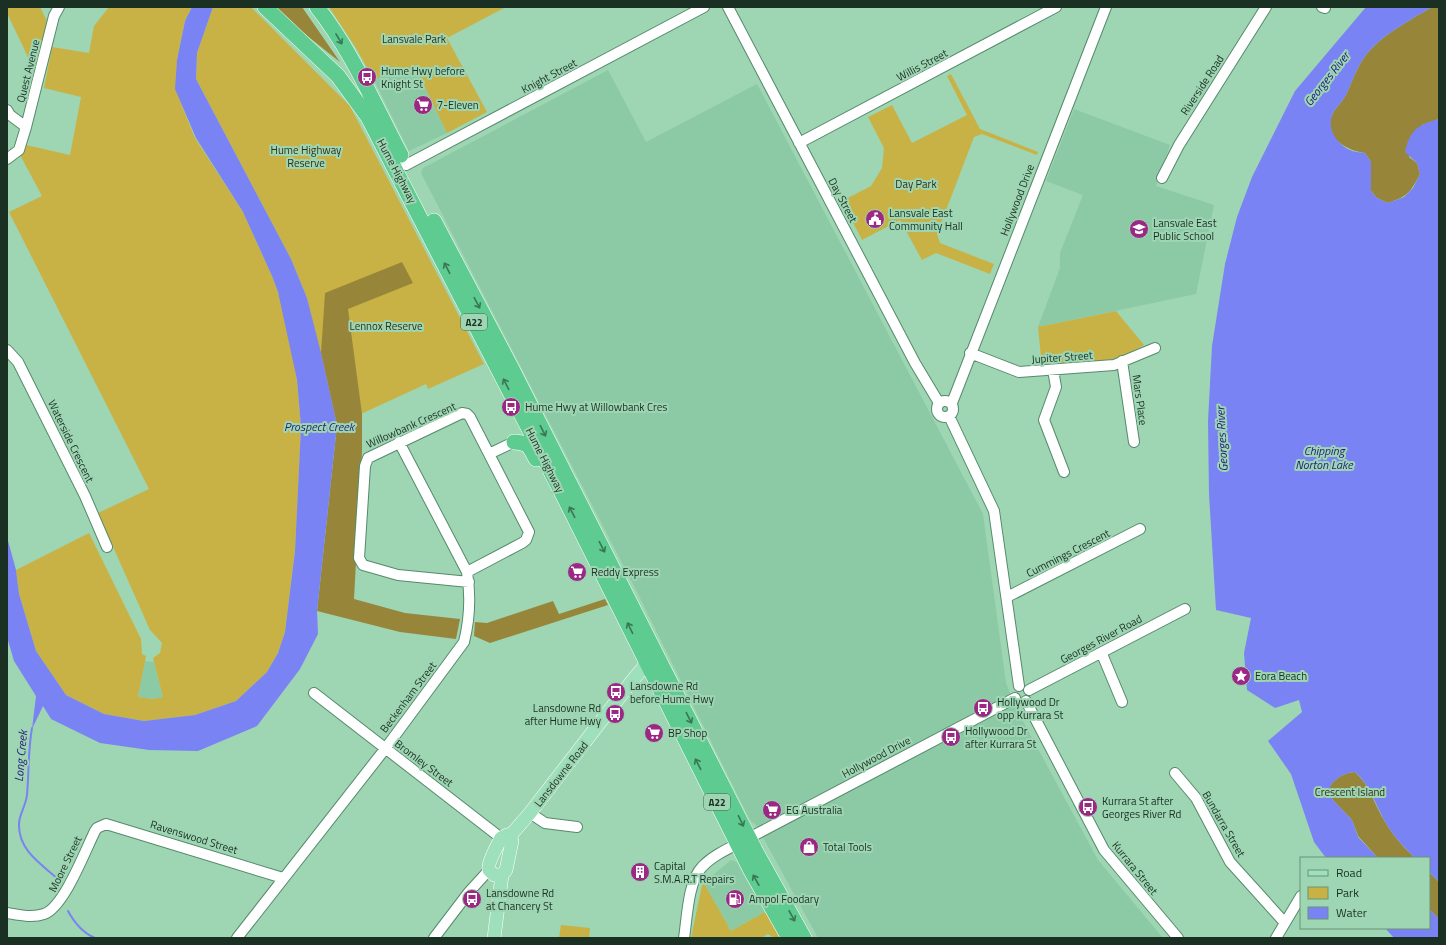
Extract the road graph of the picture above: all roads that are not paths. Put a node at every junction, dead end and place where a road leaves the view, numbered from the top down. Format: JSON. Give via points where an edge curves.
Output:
{"nodes":[{"id":1,"x":59,"y":7,"type":"edge"},
{"id":2,"x":265,"y":7,"type":"edge"},
{"id":3,"x":316,"y":7,"type":"edge"},
{"id":4,"x":704,"y":7,"type":"edge"},
{"id":5,"x":728,"y":7,"type":"edge"},
{"id":6,"x":1056,"y":7,"type":"edge"},
{"id":7,"x":1106,"y":7,"type":"edge"},
{"id":8,"x":1266,"y":7,"type":"edge"},
{"id":9,"x":7,"y":110,"type":"edge"},
{"id":10,"x":26,"y":127,"type":"junction"},
{"id":11,"x":799,"y":143,"type":"junction"},
{"id":12,"x":7,"y":159,"type":"edge"},
{"id":13,"x":406,"y":165,"type":"junction"},
{"id":14,"x":1162,"y":178,"type":"dead end"},
{"id":15,"x":1155,"y":348,"type":"dead end"},
{"id":16,"x":7,"y":350,"type":"edge"},
{"id":17,"x":970,"y":353,"type":"junction"},
{"id":18,"x":1122,"y":361,"type":"junction"},
{"id":19,"x":1053,"y":370,"type":"junction"},
{"id":20,"x":939,"y":403,"type":"junction"},
{"id":21,"x":952,"y":403,"type":"junction"},
{"id":22,"x":949,"y":416,"type":"junction"},
{"id":23,"x":525,"y":420,"type":"junction"},
{"id":24,"x":399,"y":442,"type":"junction"},
{"id":25,"x":514,"y":442,"type":"junction"},
{"id":26,"x":1134,"y":442,"type":"dead end"},
{"id":27,"x":489,"y":454,"type":"junction"},
{"id":28,"x":1064,"y":472,"type":"dead end"},
{"id":29,"x":561,"y":491,"type":"junction"},
{"id":30,"x":1140,"y":529,"type":"dead end"},
{"id":31,"x":107,"y":547,"type":"dead end"},
{"id":32,"x":468,"y":577,"type":"junction"},
{"id":33,"x":1007,"y":597,"type":"junction"},
{"id":34,"x":1185,"y":609,"type":"dead end"},
{"id":35,"x":1102,"y":654,"type":"junction"},
{"id":36,"x":653,"y":661,"type":"junction"},
{"id":37,"x":1019,"y":686,"type":"junction"},
{"id":38,"x":1029,"y":690,"type":"junction"},
{"id":39,"x":314,"y":693,"type":"dead end"},
{"id":40,"x":1015,"y":698,"type":"junction"},
{"id":41,"x":1026,"y":701,"type":"junction"},
{"id":42,"x":1122,"y":702,"type":"dead end"},
{"id":43,"x":384,"y":749,"type":"junction"},
{"id":44,"x":1175,"y":773,"type":"dead end"},
{"id":45,"x":530,"y":814,"type":"junction"},
{"id":46,"x":578,"y":827,"type":"dead end"},
{"id":47,"x":97,"y":828,"type":"joint"},
{"id":48,"x":506,"y":837,"type":"junction"},
{"id":49,"x":743,"y":841,"type":"junction"},
{"id":50,"x":489,"y":870,"type":"junction"},
{"id":51,"x":502,"y":875,"type":"junction"},
{"id":52,"x":284,"y":878,"type":"junction"},
{"id":53,"x":1300,"y":898,"type":"edge"},
{"id":54,"x":7,"y":913,"type":"edge"},
{"id":55,"x":1284,"y":923,"type":"junction"},
{"id":56,"x":1280,"y":937,"type":"edge"},
{"id":57,"x":237,"y":938,"type":"edge"},
{"id":58,"x":434,"y":938,"type":"edge"},
{"id":59,"x":494,"y":938,"type":"edge"},
{"id":60,"x":684,"y":938,"type":"edge"},
{"id":61,"x":789,"y":938,"type":"edge"},
{"id":62,"x":804,"y":938,"type":"edge"},
{"id":63,"x":1178,"y":938,"type":"edge"}],
"edges":[{"from":1,"to":10,"type":"street","name":"Quest Avenue","via":[[54,16]]},
{"from":23,"to":2,"type":"highway","name":"Hume Highway","number":"A22","one_way":true,"via":[[400,176],[359,103],[328,65]]},
{"from":3,"to":13,"type":"highway","name":"Hume Highway","number":"A22","one_way":true,"via":[[351,59]]},
{"from":4,"to":13,"type":"street","name":"Knight Street"},
{"from":5,"to":11,"type":"street","name":"Day Street"},
{"from":6,"to":11,"type":"street","name":"Willis Street"},
{"from":7,"to":17,"type":"street","name":"Hollywood Drive"},
{"from":8,"to":14,"type":"street","name":"Riverside Road","via":[[1178,145]]},
{"from":9,"to":10,"type":"street"},
{"from":10,"to":12,"type":"street","name":"Quest Avenue","via":[[19,150]]},
{"from":11,"to":20,"type":"street","name":"Day Street","via":[[915,363]]},
{"from":13,"to":36,"type":"highway","name":"Hume Highway","number":"A22","one_way":true,"via":[[512,369]]},
{"from":15,"to":18,"type":"street","name":"Jupiter Street"},
{"from":16,"to":31,"type":"street","name":"Waterside Crescent","via":[[18,362]]},
{"from":17,"to":19,"type":"street","name":"Jupiter Street","via":[[1019,372]]},
{"from":17,"to":21,"type":"street","name":"Hollywood Drive"},
{"from":18,"to":19,"type":"street","name":"Jupiter Street","via":[[1114,365]]},
{"from":18,"to":26,"type":"street","name":"Mars Place"},
{"from":19,"to":28,"type":"street","via":[[1056,387],[1044,420]]},
{"from":20,"to":21,"type":"street","via":[[947,400]]},
{"from":20,"to":22,"type":"street","via":[[939,414]]},
{"from":21,"to":22,"type":"street","via":[[954,410]]},
{"from":22,"to":33,"type":"street","via":[[994,511]]},
{"from":23,"to":25,"type":"highway","via":[[522,431]]},
{"from":23,"to":29,"type":"highway","name":"Hume Highway","number":"A22"},
{"from":24,"to":27,"type":"street","name":"Willowbank Crescent","via":[[462,413],[470,418]]},
{"from":24,"to":32,"type":"street","name":"Beckenham Street"},
{"from":24,"to":32,"type":"street","name":"Willowbank Crescent","via":[[372,454],[364,466],[359,558],[362,565],[398,575]]},
{"from":25,"to":27,"type":"street"},
{"from":25,"to":29,"type":"highway","via":[[528,445],[545,476]]},
{"from":27,"to":32,"type":"street","name":"Willowbank Crescent","via":[[529,532],[522,543]]},
{"from":36,"to":29,"type":"highway","name":"Hume Highway","number":"A22","one_way":true},
{"from":30,"to":33,"type":"street","name":"Cummings Crescent"},
{"from":32,"to":43,"type":"street","name":"Beckenham Street","via":[[469,625],[464,642]]},
{"from":33,"to":37,"type":"street"},
{"from":34,"to":35,"type":"street","name":"Georges River Road"},
{"from":35,"to":38,"type":"street","name":"Georges River Road"},
{"from":35,"to":42,"type":"street"},
{"from":36,"to":45,"type":"main road","name":"Lansdowne Road","via":[[632,681]]},
{"from":36,"to":49,"type":"highway","name":"Hume Highway","number":"A22"},
{"from":37,"to":38,"type":"street"},
{"from":37,"to":40,"type":"street","via":[[1014,691]]},
{"from":38,"to":41,"type":"street","via":[[1030,695]]},
{"from":39,"to":43,"type":"street","name":"Bromley Street"},
{"from":40,"to":41,"type":"street","via":[[1021,702]]},
{"from":40,"to":49,"type":"street","name":"Hollywood Drive"},
{"from":41,"to":63,"type":"street","name":"Kurrara Street","via":[[1104,850]]},
{"from":43,"to":48,"type":"street","name":"Bromley Street"},
{"from":43,"to":52,"type":"street","name":"Beckenham Street"},
{"from":44,"to":55,"type":"street","name":"Bundarra Street","via":[[1196,798],[1230,862]]},
{"from":45,"to":46,"type":"street","via":[[545,823]]},
{"from":45,"to":48,"type":"main road","name":"Lansdowne Road"},
{"from":47,"to":52,"type":"street","name":"Ravenswood Street","via":[[106,824],[112,825]]},
{"from":47,"to":54,"type":"street","name":"Moore Street","via":[[62,898],[53,909],[38,916]]},
{"from":48,"to":50,"type":"main road","name":"Lansdowne Road","via":[[489,860]]},
{"from":48,"to":51,"type":"main road","via":[[512,841],[506,870]]},
{"from":49,"to":60,"type":"street","name":"Hollywood Drive","via":[[699,870],[692,888]]},
{"from":61,"to":49,"type":"highway","name":"Hume Highway","number":"A22","one_way":true},
{"from":49,"to":62,"type":"highway","name":"Hume Highway","number":"A22","one_way":true},
{"from":50,"to":51,"type":"main road","via":[[494,875]]},
{"from":50,"to":58,"type":"street"},
{"from":51,"to":59,"type":"main road"},
{"from":52,"to":57,"type":"street","name":"Beckenham Street"},
{"from":53,"to":55,"type":"street"},
{"from":55,"to":56,"type":"street"}]}
